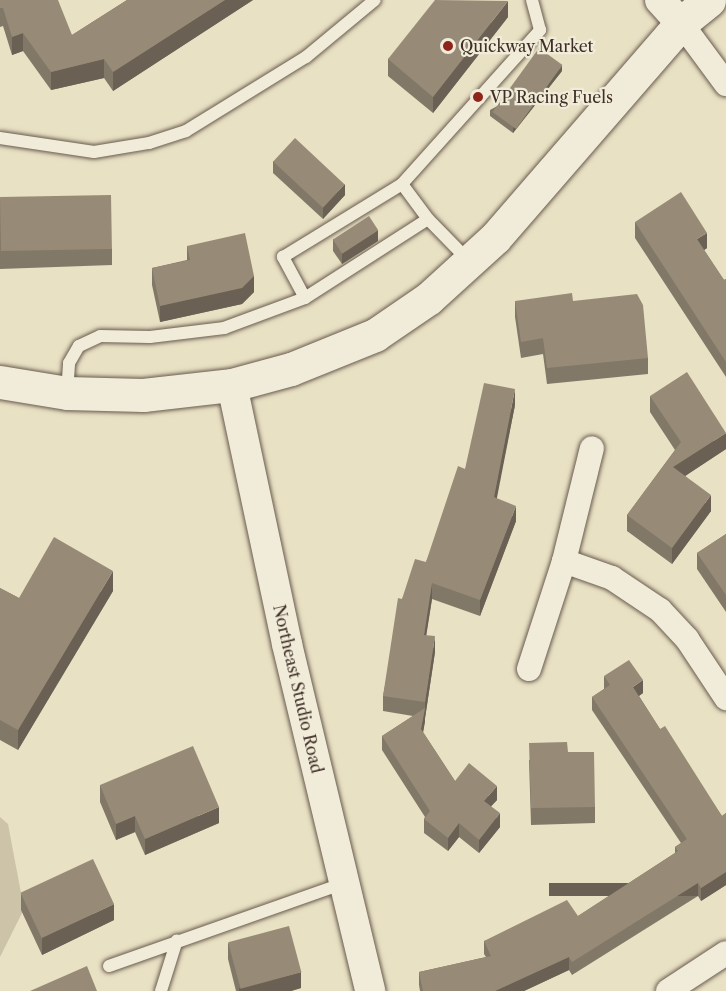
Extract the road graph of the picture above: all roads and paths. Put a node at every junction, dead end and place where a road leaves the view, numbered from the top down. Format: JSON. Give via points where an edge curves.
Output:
{"nodes":[{"id":1,"x":375,"y":0,"type":"edge"},
{"id":2,"x":532,"y":0,"type":"edge"},
{"id":3,"x":709,"y":0,"type":"edge"},
{"id":4,"x":671,"y":11,"type":"edge"},
{"id":5,"x":726,"y":84,"type":"edge"},
{"id":6,"x":0,"y":138,"type":"edge"},
{"id":7,"x":402,"y":184,"type":"junction"},
{"id":8,"x":428,"y":219,"type":"junction"},
{"id":9,"x":469,"y":261,"type":"junction"},
{"id":10,"x":305,"y":298,"type":"junction"},
{"id":11,"x":0,"y":382,"type":"edge"},
{"id":12,"x":232,"y":385,"type":"junction"},
{"id":13,"x":67,"y":393,"type":"junction"},
{"id":14,"x":592,"y":448,"type":"dead end"},
{"id":15,"x":564,"y":561,"type":"junction"},
{"id":16,"x":529,"y":669,"type":"dead end"},
{"id":17,"x":726,"y":698,"type":"edge"},
{"id":18,"x":342,"y":884,"type":"junction"},
{"id":19,"x":177,"y":940,"type":"junction"},
{"id":20,"x":726,"y":953,"type":"edge"},
{"id":21,"x":109,"y":966,"type":"dead end"},
{"id":22,"x":161,"y":991,"type":"edge"},
{"id":23,"x":370,"y":991,"type":"edge"},
{"id":24,"x":668,"y":991,"type":"edge"}],
"edges":[{"from":1,"to":6,"type":"lane","via":[[306,57],[186,131],[149,143],[94,152]]},
{"from":2,"to":7,"type":"lane","via":[[540,30]]},
{"from":3,"to":4,"type":"main road"},
{"from":4,"to":5,"type":"street"},
{"from":4,"to":9,"type":"main road","via":[[495,238]]},
{"from":7,"to":8,"type":"lane"},
{"from":7,"to":10,"type":"lane","via":[[283,256]]},
{"from":8,"to":9,"type":"lane"},
{"from":8,"to":10,"type":"lane"},
{"from":9,"to":12,"type":"main road","via":[[429,298],[375,334],[291,369]]},
{"from":10,"to":13,"type":"lane","via":[[224,328],[150,337],[99,336],[79,346],[69,363]]},
{"from":11,"to":13,"type":"main road"},
{"from":12,"to":13,"type":"main road","via":[[143,395]]},
{"from":12,"to":18,"type":"street","name":"Northeast Studio Road"},
{"from":14,"to":15,"type":"street"},
{"from":15,"to":16,"type":"street"},
{"from":15,"to":17,"type":"street","via":[[612,578],[660,610],[687,639]]},
{"from":18,"to":19,"type":"lane"},
{"from":18,"to":23,"type":"street","name":"Northeast Studio Road"},
{"from":19,"to":21,"type":"lane"},
{"from":19,"to":22,"type":"lane"},
{"from":20,"to":24,"type":"street"}]}
